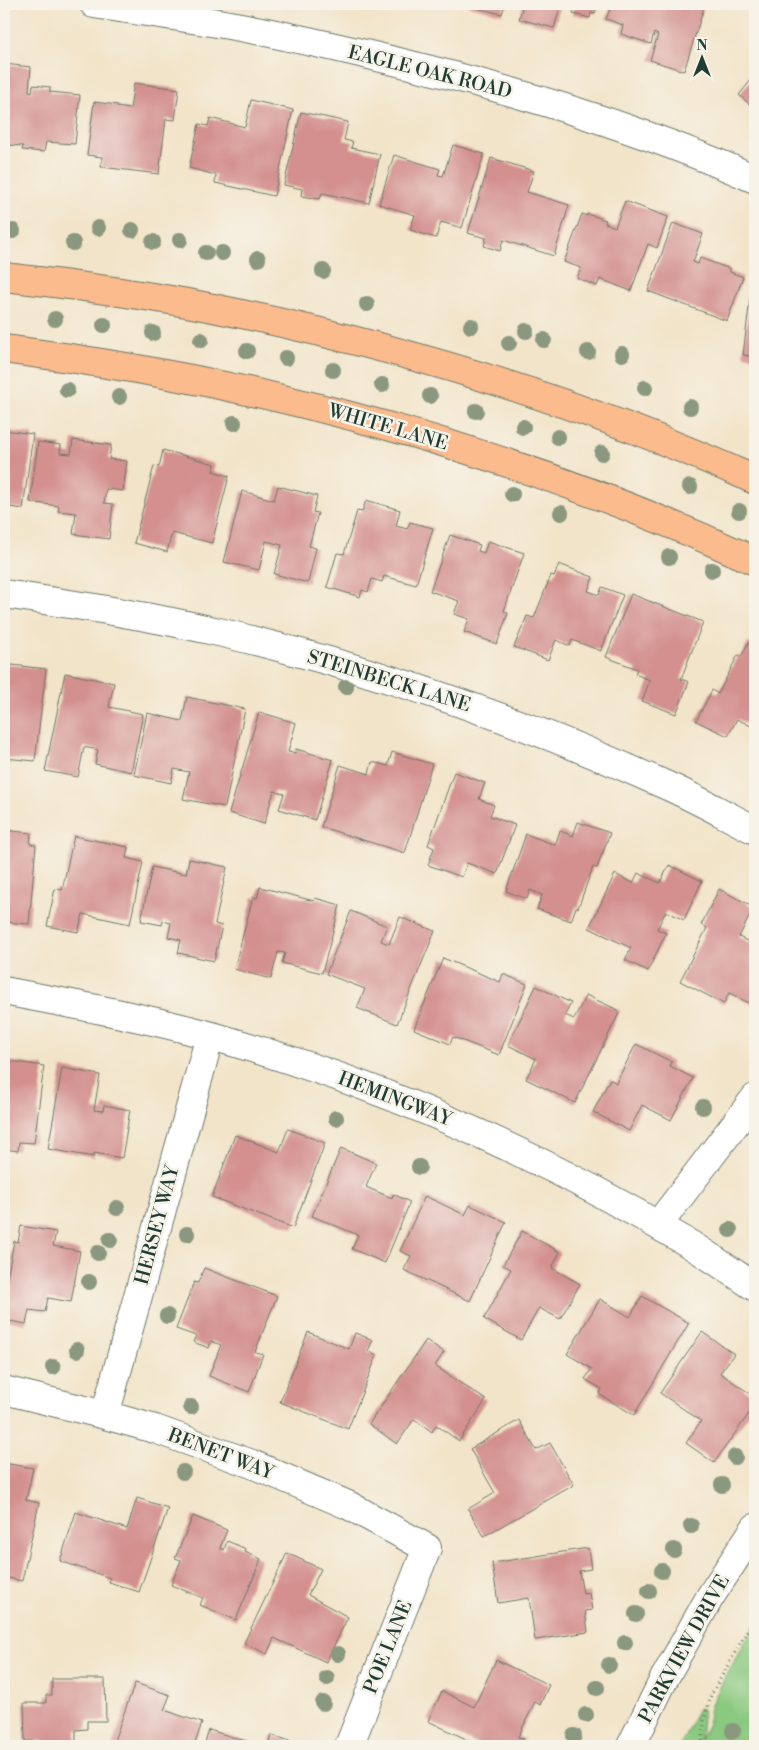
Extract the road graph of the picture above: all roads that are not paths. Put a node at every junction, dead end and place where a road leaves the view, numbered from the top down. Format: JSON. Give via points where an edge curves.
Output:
{"nodes":[{"id":1,"x":94,"y":4,"type":"edge"},
{"id":2,"x":218,"y":13,"type":"edge"},
{"id":3,"x":755,"y":179,"type":"edge"},
{"id":4,"x":4,"y":277,"type":"edge"},
{"id":5,"x":4,"y":349,"type":"edge"},
{"id":6,"x":755,"y":480,"type":"edge"},
{"id":7,"x":755,"y":561,"type":"edge"},
{"id":8,"x":4,"y":594,"type":"edge"},
{"id":9,"x":755,"y":830,"type":"edge"},
{"id":10,"x":4,"y":991,"type":"edge"},
{"id":11,"x":210,"y":1036,"type":"junction"},
{"id":12,"x":755,"y":1098,"type":"edge"},
{"id":13,"x":658,"y":1225,"type":"junction"},
{"id":14,"x":755,"y":1287,"type":"edge"},
{"id":15,"x":4,"y":1390,"type":"edge"},
{"id":16,"x":105,"y":1414,"type":"junction"},
{"id":17,"x":755,"y":1528,"type":"edge"},
{"id":18,"x":426,"y":1548,"type":"joint"},
{"id":19,"x":348,"y":1746,"type":"edge"},
{"id":20,"x":631,"y":1746,"type":"edge"}],
"edges":[{"from":1,"to":2,"type":"street","name":"EAGLE OAK ROAD"},
{"from":2,"to":3,"type":"street","name":"EAGLE OAK ROAD","via":[[265,32],[509,91],[699,154]]},
{"from":4,"to":6,"type":"main road","via":[[213,308],[343,338],[472,374],[599,416]]},
{"from":5,"to":7,"type":"main road","name":"WHITE LANE","via":[[185,377],[316,406],[444,442],[571,485]]},
{"from":8,"to":9,"type":"street","name":"STEINBECK LANE","via":[[105,609],[212,631],[337,663],[450,699],[562,741],[671,788]]},
{"from":10,"to":11,"type":"street","name":"HEMINGWAY","via":[[101,1009]]},
{"from":11,"to":13,"type":"street","name":"HEMINGWAY","via":[[366,1086],[457,1123],[576,1180]]},
{"from":11,"to":16,"type":"street","name":"HERSEY WAY"},
{"from":12,"to":13,"type":"street"},
{"from":13,"to":14,"type":"street","name":"HEMINGWAY"},
{"from":15,"to":16,"type":"street","name":"BENET WAY"},
{"from":16,"to":18,"type":"street","name":"BENET WAY","via":[[252,1464],[348,1505]]},
{"from":17,"to":20,"type":"street","name":"PARKVIEW DRIVE","via":[[705,1605]]},
{"from":18,"to":19,"type":"street","name":"POE LANE"}]}
